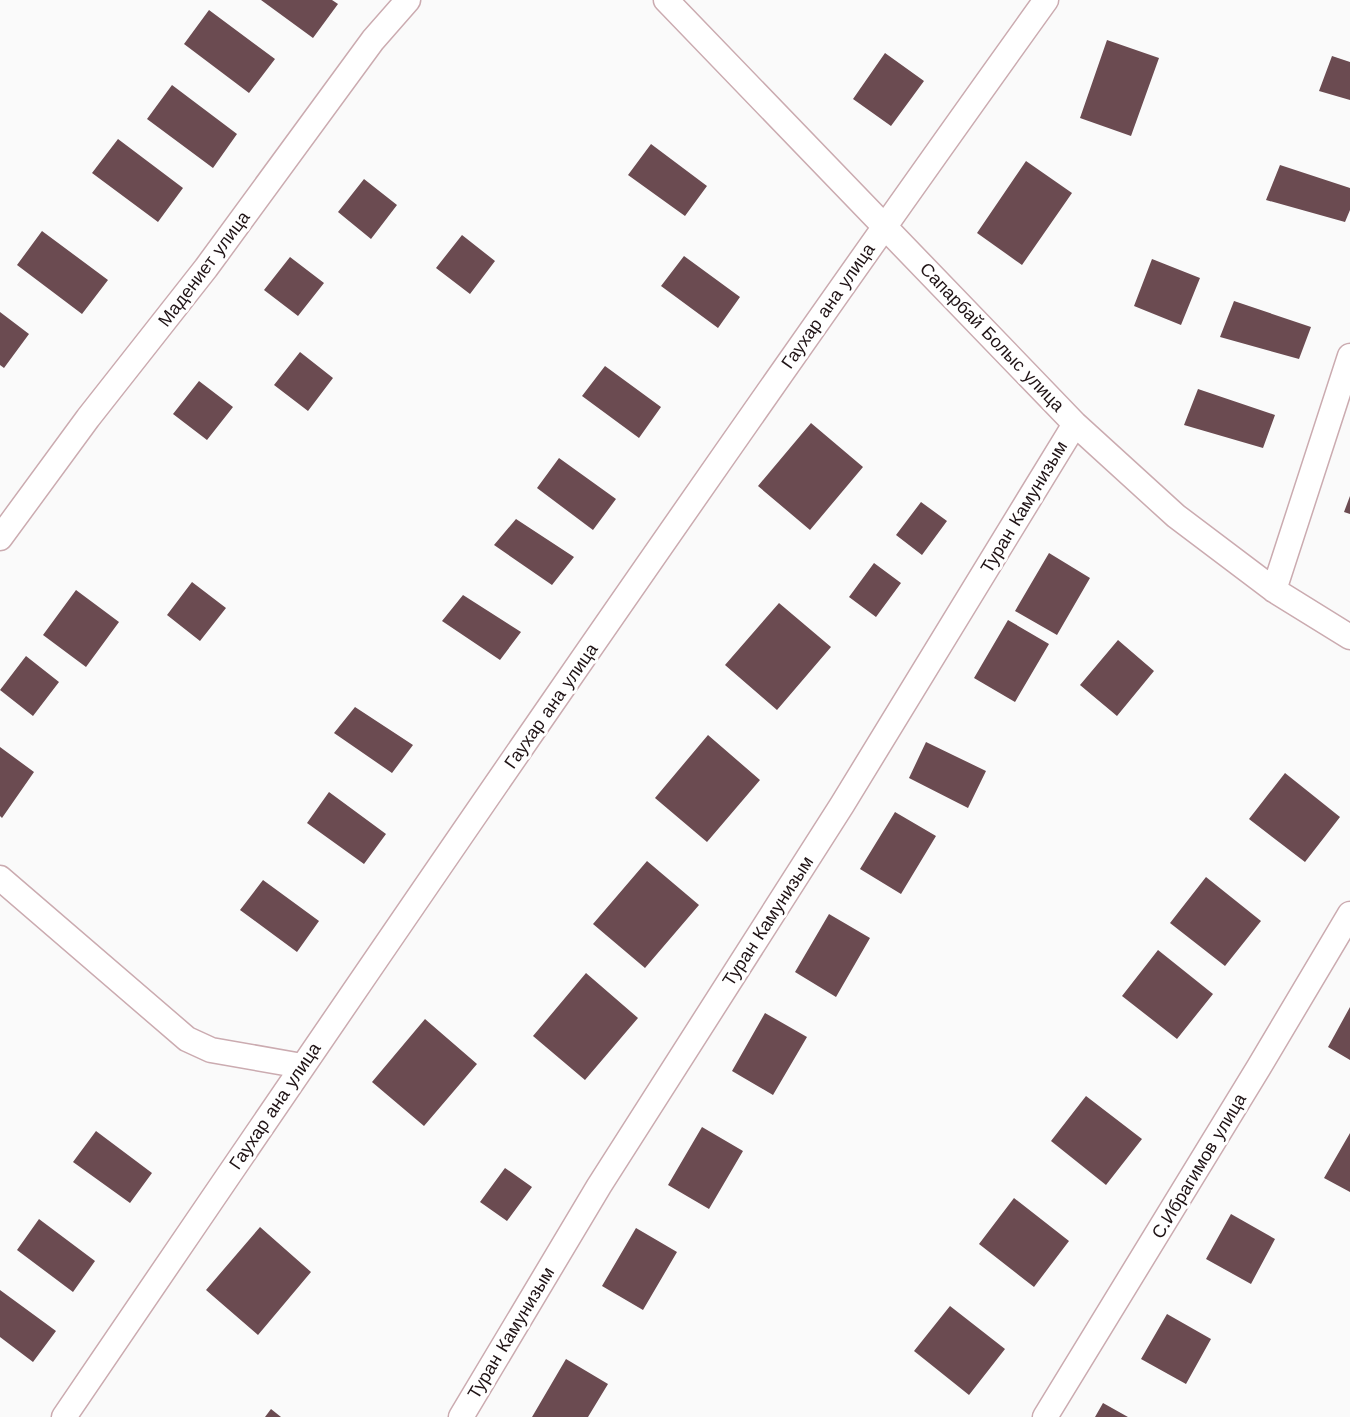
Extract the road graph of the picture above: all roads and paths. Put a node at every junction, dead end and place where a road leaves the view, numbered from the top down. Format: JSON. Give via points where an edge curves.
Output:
{"nodes":[{"id":1,"x":408,"y":0,"type":"edge"},
{"id":2,"x":666,"y":0,"type":"edge"},
{"id":3,"x":1046,"y":0,"type":"edge"},
{"id":4,"x":884,"y":225,"type":"junction"},
{"id":5,"x":1350,"y":356,"type":"edge"},
{"id":6,"x":1075,"y":424,"type":"junction"},
{"id":7,"x":0,"y":538,"type":"edge"},
{"id":8,"x":1274,"y":590,"type":"junction"},
{"id":9,"x":1350,"y":637,"type":"edge"},
{"id":10,"x":0,"y":878,"type":"edge"},
{"id":11,"x":1350,"y":914,"type":"edge"},
{"id":12,"x":302,"y":1066,"type":"junction"},
{"id":13,"x":64,"y":1417,"type":"edge"},
{"id":14,"x":461,"y":1417,"type":"edge"},
{"id":15,"x":1046,"y":1417,"type":"edge"}],
"edges":[{"from":1,"to":7,"type":"street","name":"Мадениет улица","via":[[373,40],[206,268]]},
{"from":2,"to":4,"type":"street","name":"Сапарбай Болыс улица"},
{"from":3,"to":4,"type":"street","name":"Гаухар ана улица"},
{"from":4,"to":6,"type":"street","name":"Сапарбай Болыс улица"},
{"from":4,"to":12,"type":"street","name":"Гаухар ана улица"},
{"from":5,"to":8,"type":"street"},
{"from":6,"to":8,"type":"street","name":"Сапарбай Болыс улица","via":[[1176,516]]},
{"from":6,"to":14,"type":"street","name":"Туран Камунизым","via":[[842,805],[599,1186]]},
{"from":8,"to":9,"type":"street","name":"Сапарбай Болыс улица"},
{"from":10,"to":12,"type":"street","via":[[187,1039],[211,1050]]},
{"from":11,"to":15,"type":"street","name":"С.Ибрагимов улица"},
{"from":12,"to":13,"type":"street","name":"Гаухар ана улица"}]}
